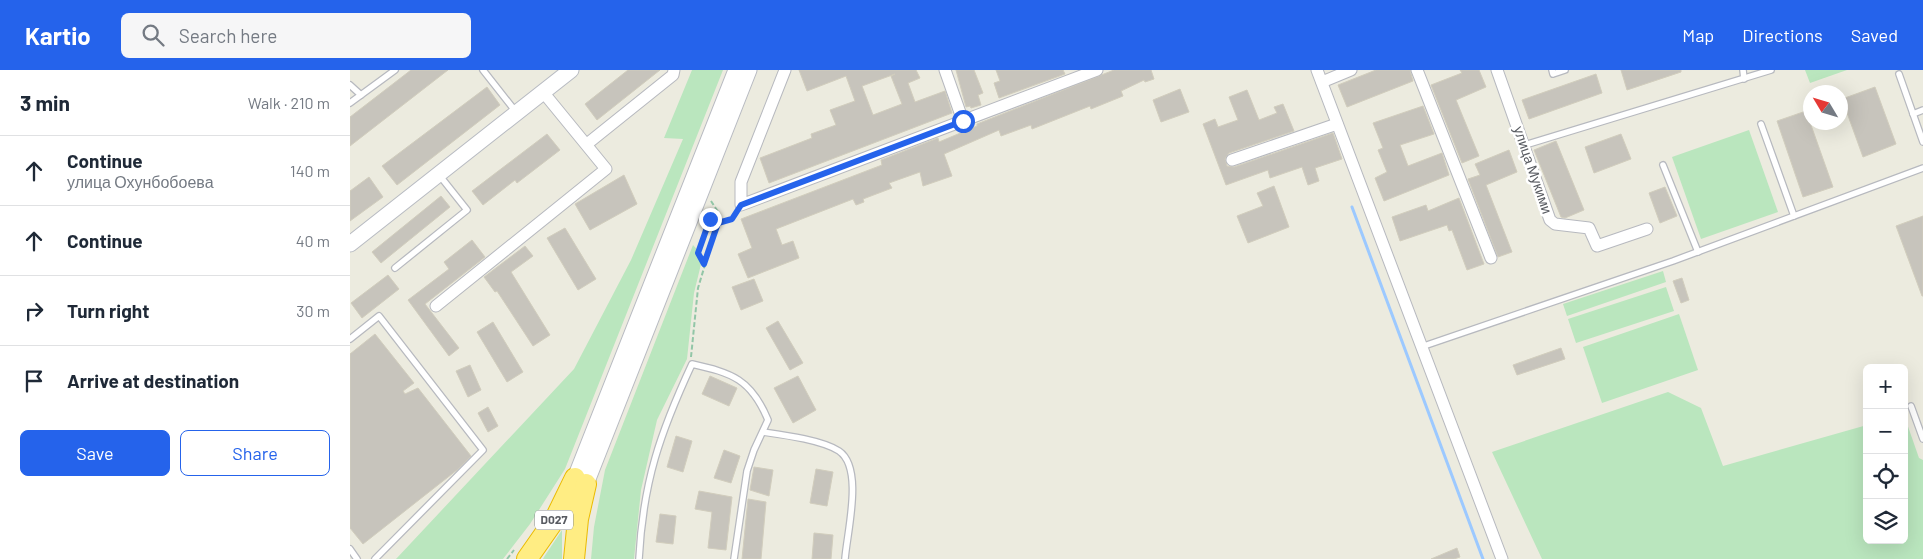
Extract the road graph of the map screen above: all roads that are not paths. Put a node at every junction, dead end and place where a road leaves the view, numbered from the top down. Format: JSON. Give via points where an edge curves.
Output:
{"nodes":[{"id":1,"x":394,"y":70,"type":"edge"},
{"id":2,"x":483,"y":70,"type":"edge"},
{"id":3,"x":571,"y":70,"type":"edge"},
{"id":4,"x":674,"y":70,"type":"edge"},
{"id":5,"x":736,"y":70,"type":"edge"},
{"id":6,"x":750,"y":70,"type":"edge"},
{"id":7,"x":785,"y":70,"type":"edge"},
{"id":8,"x":945,"y":70,"type":"edge"},
{"id":9,"x":1063,"y":70,"type":"edge"},
{"id":10,"x":1097,"y":70,"type":"edge"},
{"id":11,"x":1317,"y":70,"type":"edge"},
{"id":12,"x":1351,"y":70,"type":"edge"},
{"id":13,"x":1417,"y":70,"type":"edge"},
{"id":14,"x":1497,"y":70,"type":"edge"},
{"id":15,"x":1552,"y":70,"type":"edge"},
{"id":16,"x":1565,"y":70,"type":"edge"},
{"id":17,"x":1743,"y":70,"type":"edge"},
{"id":18,"x":1771,"y":70,"type":"edge"},
{"id":19,"x":1899,"y":74,"type":"dead end"},
{"id":20,"x":1744,"y":79,"type":"junction"},
{"id":21,"x":1067,"y":81,"type":"junction"},
{"id":22,"x":1322,"y":82,"type":"junction"},
{"id":23,"x":350,"y":85,"type":"edge"},
{"id":24,"x":544,"y":92,"type":"junction"},
{"id":25,"x":361,"y":95,"type":"junction"},
{"id":26,"x":350,"y":103,"type":"edge"},
{"id":27,"x":1923,"y":110,"type":"edge"},
{"id":28,"x":517,"y":113,"type":"junction"},
{"id":29,"x":1913,"y":114,"type":"junction"},
{"id":30,"x":963,"y":121,"type":"junction"},
{"id":31,"x":1337,"y":124,"type":"junction"},
{"id":32,"x":1761,"y":124,"type":"dead end"},
{"id":33,"x":1923,"y":142,"type":"edge"},
{"id":34,"x":586,"y":144,"type":"junction"},
{"id":35,"x":1525,"y":145,"type":"junction"},
{"id":36,"x":1232,"y":160,"type":"dead end"},
{"id":37,"x":1663,"y":165,"type":"dead end"},
{"id":38,"x":1923,"y":168,"type":"edge"},
{"id":39,"x":438,"y":175,"type":"junction"},
{"id":40,"x":1794,"y":216,"type":"junction"},
{"id":41,"x":1647,"y":230,"type":"dead end"},
{"id":42,"x":351,"y":242,"type":"edge"},
{"id":43,"x":1698,"y":252,"type":"junction"},
{"id":44,"x":1491,"y":258,"type":"dead end"},
{"id":45,"x":396,"y":268,"type":"dead end"},
{"id":46,"x":436,"y":306,"type":"dead end"},
{"id":47,"x":350,"y":340,"type":"edge"},
{"id":48,"x":1421,"y":347,"type":"junction"},
{"id":49,"x":1911,"y":406,"type":"dead end"},
{"id":50,"x":763,"y":432,"type":"junction"},
{"id":51,"x":1923,"y":439,"type":"edge"},
{"id":52,"x":581,"y":481,"type":"junction"},
{"id":53,"x":350,"y":549,"type":"edge"},
{"id":54,"x":357,"y":559,"type":"edge"},
{"id":55,"x":375,"y":559,"type":"edge"},
{"id":56,"x":527,"y":559,"type":"edge"},
{"id":57,"x":574,"y":559,"type":"edge"},
{"id":58,"x":639,"y":559,"type":"edge"},
{"id":59,"x":734,"y":559,"type":"edge"},
{"id":60,"x":845,"y":559,"type":"edge"},
{"id":61,"x":1502,"y":559,"type":"edge"}],
"edges":[{"from":1,"to":25,"type":"lane"},
{"from":2,"to":28,"type":"lane"},
{"from":3,"to":24,"type":"main road"},
{"from":4,"to":34,"type":"street","via":[[673,76]]},
{"from":5,"to":52,"type":"main road","number":"D027"},
{"from":6,"to":52,"type":"main road","number":"D027"},
{"from":7,"to":30,"type":"street","via":[[741,182],[741,205]]},
{"from":8,"to":30,"type":"street"},
{"from":9,"to":21,"type":"street"},
{"from":10,"to":21,"type":"street"},
{"from":11,"to":22,"type":"street"},
{"from":12,"to":22,"type":"street"},
{"from":13,"to":44,"type":"street"},
{"from":14,"to":35,"type":"street","name":"улица Мукими"},
{"from":15,"to":16,"type":"lane","via":[[1553,74]]},
{"from":17,"to":20,"type":"lane"},
{"from":18,"to":20,"type":"lane"},
{"from":19,"to":29,"type":"lane"},
{"from":20,"to":35,"type":"lane"},
{"from":21,"to":30,"type":"street"},
{"from":22,"to":31,"type":"street"},
{"from":23,"to":25,"type":"lane"},
{"from":24,"to":28,"type":"main road"},
{"from":24,"to":34,"type":"street"},
{"from":25,"to":26,"type":"lane"},
{"from":27,"to":29,"type":"lane"},
{"from":28,"to":39,"type":"main road"},
{"from":29,"to":33,"type":"lane"},
{"from":31,"to":36,"type":"street"},
{"from":31,"to":48,"type":"street"},
{"from":32,"to":40,"type":"lane"},
{"from":34,"to":46,"type":"street","via":[[606,169]]},
{"from":35,"to":41,"type":"street","name":"улица Мукими","via":[[1550,220],[1556,224],[1589,228],[1596,246]]},
{"from":37,"to":43,"type":"lane"},
{"from":38,"to":40,"type":"lane"},
{"from":39,"to":42,"type":"main road"},
{"from":39,"to":45,"type":"lane","via":[[467,210]]},
{"from":40,"to":43,"type":"lane"},
{"from":43,"to":48,"type":"lane"},
{"from":47,"to":55,"type":"lane","via":[[379,316],[483,450]]},
{"from":48,"to":61,"type":"street"},
{"from":49,"to":51,"type":"lane"},
{"from":50,"to":58,"type":"lane","via":[[768,420],[743,382],[726,371],[692,364],[666,419],[655,452],[646,486]]},
{"from":50,"to":59,"type":"lane","via":[[747,471]]},
{"from":50,"to":60,"type":"lane","via":[[830,447],[844,456],[852,476]]},
{"from":52,"to":56,"type":"highway","number":"D027"},
{"from":52,"to":57,"type":"highway","number":"D027"},
{"from":53,"to":54,"type":"lane"}]}
